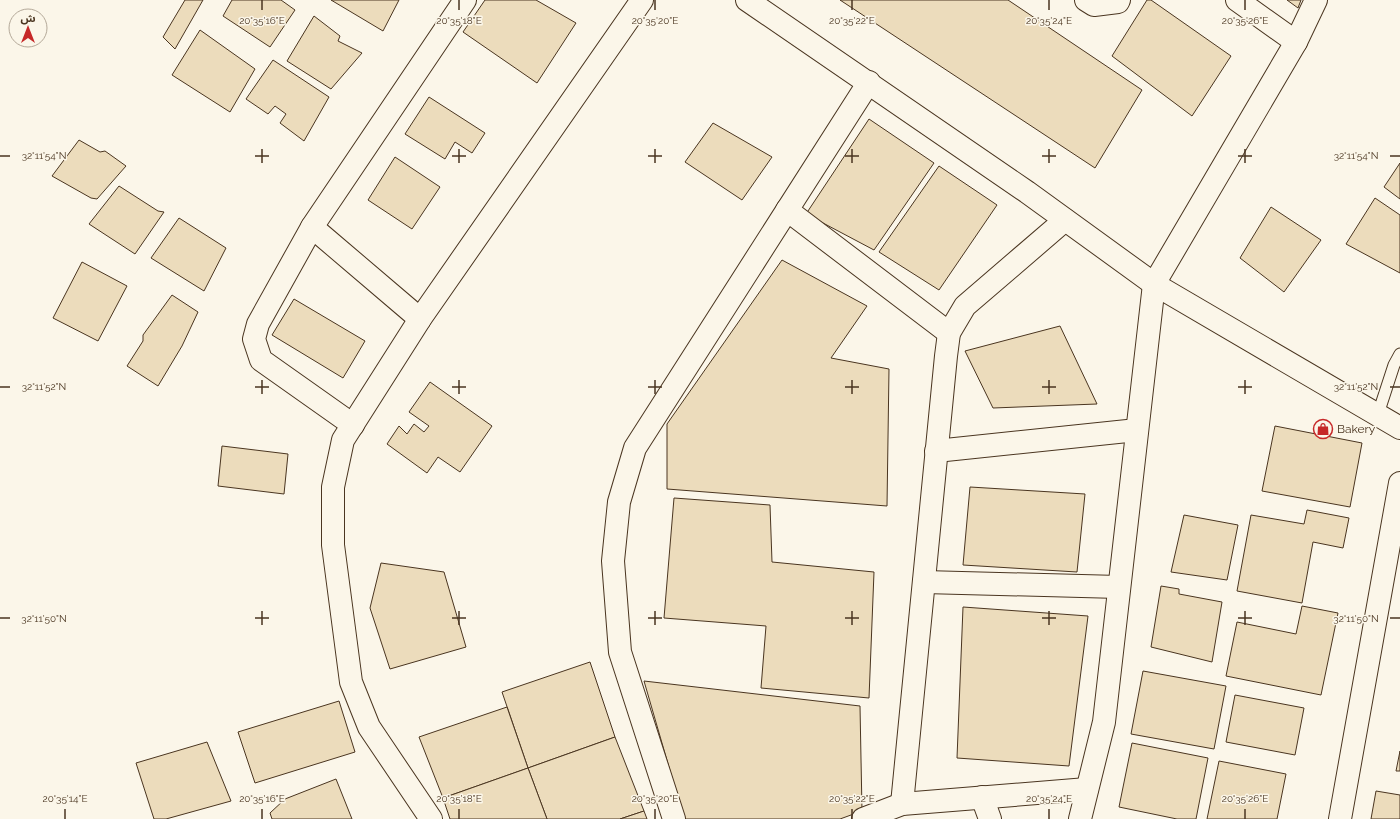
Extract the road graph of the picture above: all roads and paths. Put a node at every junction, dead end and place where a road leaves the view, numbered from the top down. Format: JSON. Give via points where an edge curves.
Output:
{"nodes":[{"id":1,"x":465,"y":0,"type":"edge"},
{"id":2,"x":642,"y":0,"type":"edge"},
{"id":3,"x":747,"y":0,"type":"edge"},
{"id":4,"x":1086,"y":0,"type":"edge"},
{"id":5,"x":1120,"y":0,"type":"edge"},
{"id":6,"x":1237,"y":0,"type":"edge"},
{"id":7,"x":1316,"y":0,"type":"edge"},
{"id":8,"x":1296,"y":42,"type":"junction"},
{"id":9,"x":869,"y":82,"type":"junction"},
{"id":10,"x":787,"y":210,"type":"junction"},
{"id":11,"x":1065,"y":220,"type":"junction"},
{"id":12,"x":312,"y":227,"type":"junction"},
{"id":13,"x":1154,"y":284,"type":"junction"},
{"id":14,"x":420,"y":319,"type":"junction"},
{"id":15,"x":949,"y":333,"type":"junction"},
{"id":16,"x":1400,"y":354,"type":"edge"},
{"id":17,"x":1378,"y":414,"type":"junction"},
{"id":18,"x":353,"y":425,"type":"junction"},
{"id":19,"x":1400,"y":428,"type":"edge"},
{"id":20,"x":1137,"y":430,"type":"junction"},
{"id":21,"x":936,"y":451,"type":"junction"},
{"id":22,"x":1400,"y":483,"type":"edge"},
{"id":23,"x":924,"y":582,"type":"junction"},
{"id":24,"x":1119,"y":587,"type":"junction"},
{"id":25,"x":1087,"y":789,"type":"junction"},
{"id":26,"x":982,"y":797,"type":"junction"},
{"id":27,"x":902,"y":804,"type":"junction"},
{"id":28,"x":430,"y":819,"type":"edge"},
{"id":29,"x":674,"y":819,"type":"edge"},
{"id":30,"x":863,"y":819,"type":"edge"},
{"id":31,"x":990,"y":819,"type":"edge"},
{"id":32,"x":1080,"y":819,"type":"edge"},
{"id":33,"x":1340,"y":819,"type":"edge"}],
"edges":[{"from":1,"to":12,"type":"street"},
{"from":2,"to":14,"type":"street"},
{"from":3,"to":9,"type":"street"},
{"from":4,"to":5,"type":"street","via":[[1094,5]]},
{"from":6,"to":8,"type":"street"},
{"from":7,"to":8,"type":"street"},
{"from":8,"to":13,"type":"street"},
{"from":9,"to":10,"type":"street"},
{"from":9,"to":11,"type":"street"},
{"from":10,"to":15,"type":"street"},
{"from":10,"to":29,"type":"street","via":[[635,448],[619,502],[613,561],[620,652]]},
{"from":11,"to":13,"type":"street"},
{"from":11,"to":15,"type":"street","via":[[965,306]]},
{"from":12,"to":14,"type":"street"},
{"from":12,"to":18,"type":"street","via":[[258,324],[254,339],[261,360]]},
{"from":13,"to":17,"type":"street"},
{"from":13,"to":20,"type":"street"},
{"from":14,"to":18,"type":"street"},
{"from":15,"to":21,"type":"street"},
{"from":16,"to":17,"type":"lane"},
{"from":17,"to":19,"type":"street"},
{"from":18,"to":28,"type":"street","via":[[343,440],[333,487],[333,545],[351,682],[369,727]]},
{"from":20,"to":21,"type":"street"},
{"from":20,"to":24,"type":"street"},
{"from":21,"to":23,"type":"street"},
{"from":22,"to":33,"type":"street"},
{"from":23,"to":24,"type":"street"},
{"from":23,"to":27,"type":"street"},
{"from":24,"to":25,"type":"street","via":[[1104,722]]},
{"from":25,"to":26,"type":"street"},
{"from":25,"to":32,"type":"street"},
{"from":26,"to":27,"type":"street"},
{"from":26,"to":31,"type":"street"},
{"from":27,"to":30,"type":"street"}]}
